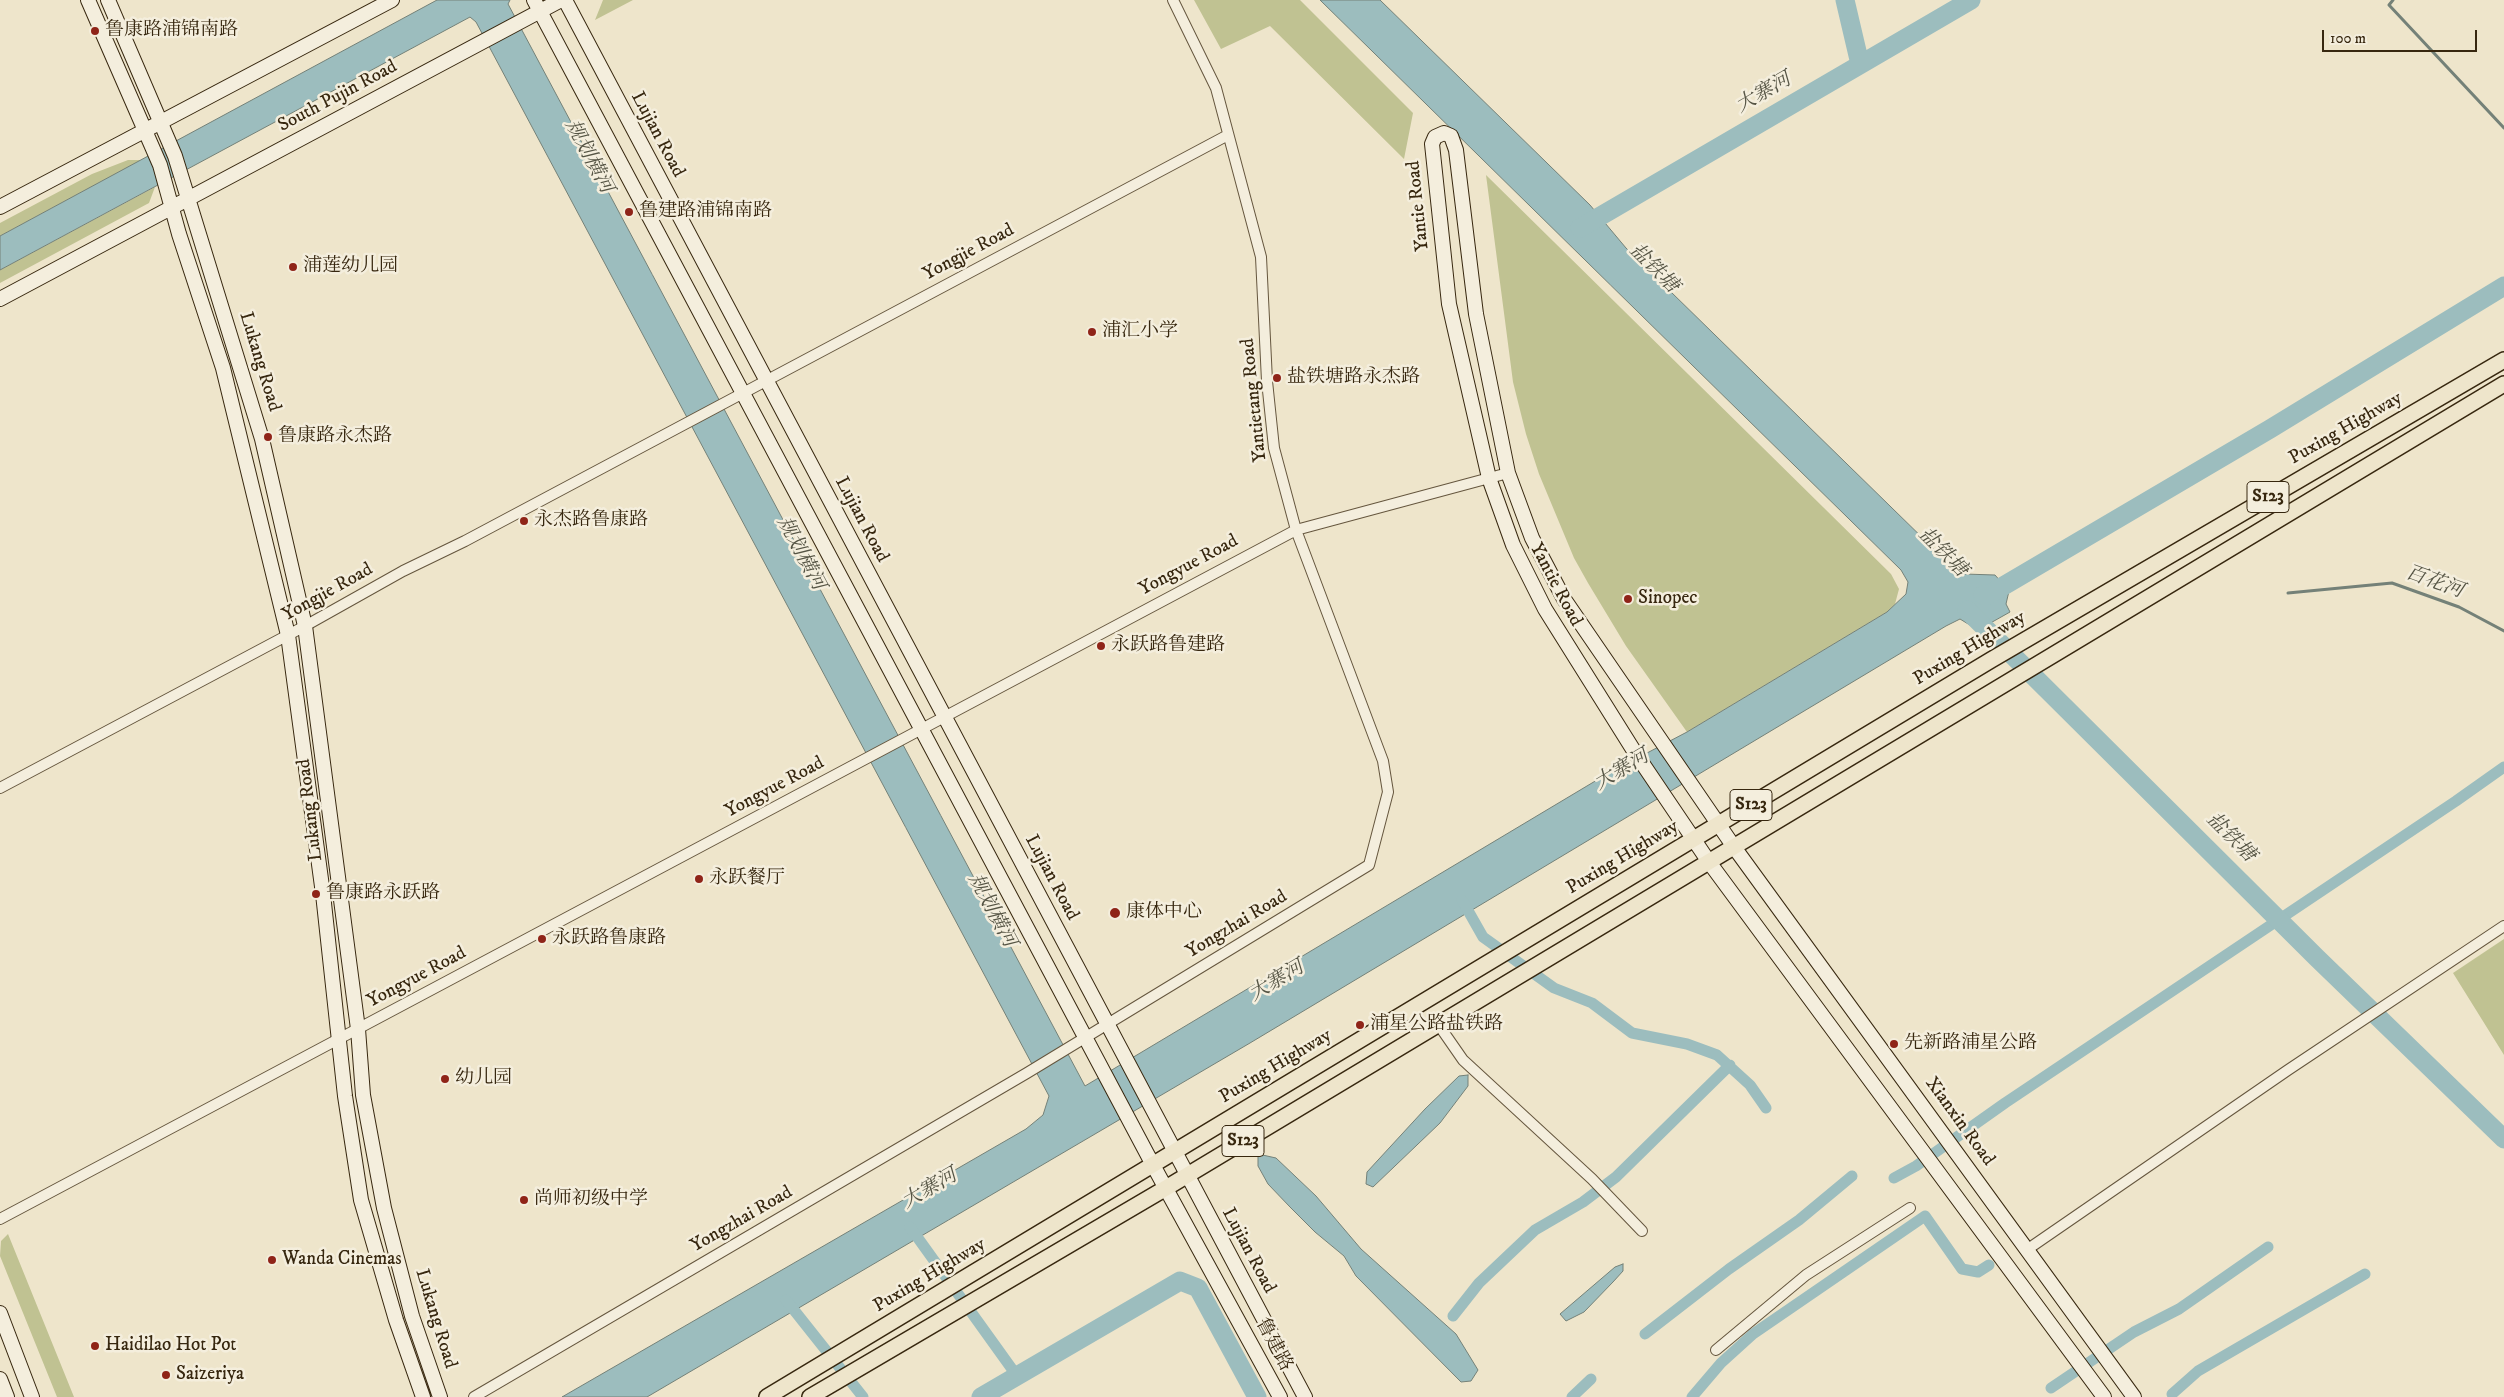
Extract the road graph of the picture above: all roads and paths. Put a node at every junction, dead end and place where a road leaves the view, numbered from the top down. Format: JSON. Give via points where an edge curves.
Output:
{"nodes":[{"id":1,"x":88,"y":0,"type":"edge"},
{"id":2,"x":108,"y":0,"type":"edge"},
{"id":3,"x":392,"y":0,"type":"edge"},
{"id":4,"x":561,"y":0,"type":"edge"},
{"id":5,"x":565,"y":0,"type":"edge"},
{"id":6,"x":1173,"y":0,"type":"edge"},
{"id":7,"x":537,"y":6,"type":"edge"},
{"id":8,"x":162,"y":122,"type":"junction"},
{"id":9,"x":145,"y":131,"type":"junction"},
{"id":10,"x":1228,"y":135,"type":"junction"},
{"id":11,"x":188,"y":198,"type":"junction"},
{"id":12,"x":0,"y":207,"type":"edge"},
{"id":13,"x":171,"y":207,"type":"junction"},
{"id":14,"x":0,"y":299,"type":"edge"},
{"id":15,"x":2504,"y":360,"type":"edge"},
{"id":16,"x":766,"y":381,"type":"junction"},
{"id":17,"x":2504,"y":384,"type":"edge"},
{"id":18,"x":743,"y":394,"type":"junction"},
{"id":19,"x":1508,"y":473,"type":"junction"},
{"id":20,"x":1489,"y":478,"type":"junction"},
{"id":21,"x":1296,"y":530,"type":"junction"},
{"id":22,"x":305,"y":626,"type":"junction"},
{"id":23,"x":288,"y":635,"type":"junction"},
{"id":24,"x":945,"y":718,"type":"junction"},
{"id":25,"x":922,"y":730,"type":"junction"},
{"id":26,"x":0,"y":788,"type":"edge"},
{"id":27,"x":1694,"y":790,"type":"joint"},
{"id":28,"x":1382,"y":822,"type":"joint"},
{"id":29,"x":1718,"y":824,"type":"junction"},
{"id":30,"x":1694,"y":840,"type":"junction"},
{"id":31,"x":1734,"y":847,"type":"junction"},
{"id":32,"x":1709,"y":862,"type":"junction"},
{"id":33,"x":2504,"y":926,"type":"edge"},
{"id":34,"x":1107,"y":1024,"type":"junction"},
{"id":35,"x":1438,"y":1024,"type":"junction"},
{"id":36,"x":358,"y":1029,"type":"junction"},
{"id":37,"x":1085,"y":1038,"type":"junction"},
{"id":38,"x":340,"y":1039,"type":"junction"},
{"id":39,"x":1175,"y":1152,"type":"junction"},
{"id":40,"x":1153,"y":1165,"type":"junction"},
{"id":41,"x":1186,"y":1175,"type":"junction"},
{"id":42,"x":1166,"y":1188,"type":"junction"},
{"id":43,"x":1910,"y":1208,"type":"dead end"},
{"id":44,"x":0,"y":1219,"type":"edge"},
{"id":45,"x":1642,"y":1231,"type":"dead end"},
{"id":46,"x":2028,"y":1249,"type":"junction"},
{"id":47,"x":0,"y":1313,"type":"edge"},
{"id":48,"x":1716,"y":1350,"type":"dead end"},
{"id":49,"x":0,"y":1379,"type":"edge"},
{"id":50,"x":7,"y":1397,"type":"edge"},
{"id":51,"x":32,"y":1397,"type":"edge"},
{"id":52,"x":423,"y":1397,"type":"edge"},
{"id":53,"x":440,"y":1397,"type":"edge"},
{"id":54,"x":474,"y":1397,"type":"edge"},
{"id":55,"x":767,"y":1397,"type":"edge"},
{"id":56,"x":810,"y":1397,"type":"edge"},
{"id":57,"x":1280,"y":1397,"type":"edge"},
{"id":58,"x":1305,"y":1397,"type":"edge"},
{"id":59,"x":2104,"y":1397,"type":"edge"},
{"id":60,"x":2134,"y":1397,"type":"edge"}],
"edges":[{"from":1,"to":9,"type":"street","name":"Lukang Road"},
{"from":2,"to":8,"type":"street","name":"Lukang Road"},
{"from":3,"to":8,"type":"street"},
{"from":4,"to":7,"type":"street","name":"South Pujin Road"},
{"from":5,"to":16,"type":"street","name":"Lujian Road"},
{"from":6,"to":10,"type":"street","name":"Yantietang Road","via":[[1216,88]]},
{"from":7,"to":11,"type":"street","name":"South Pujin Road","via":[[472,47]]},
{"from":7,"to":18,"type":"street"},
{"from":8,"to":9,"type":"street"},
{"from":8,"to":11,"type":"street","name":"Lukang Road"},
{"from":9,"to":12,"type":"street"},
{"from":9,"to":13,"type":"street","name":"Lukang Road","via":[[160,165]]},
{"from":10,"to":16,"type":"street","name":"Yongjie Road"},
{"from":10,"to":21,"type":"street","name":"Yantietang Road","via":[[1261,257],[1274,448]]},
{"from":11,"to":13,"type":"street","name":"South Pujin Road"},
{"from":11,"to":22,"type":"street","name":"Lukang Road","via":[[262,439]]},
{"from":13,"to":14,"type":"street","name":"South Pujin Road"},
{"from":13,"to":23,"type":"street","name":"Lukang Road","via":[[223,368]]},
{"from":15,"to":29,"type":"main road","name":"Puxing Highway","number":"S123","via":[[2032,635]]},
{"from":16,"to":18,"type":"street","name":"Yongjie Road"},
{"from":16,"to":24,"type":"street","name":"Lujian Road"},
{"from":17,"to":31,"type":"main road","number":"S123"},
{"from":18,"to":22,"type":"street","name":"Yongjie Road"},
{"from":18,"to":25,"type":"street"},
{"from":19,"to":20,"type":"street","name":"Yongyue Road"},
{"from":19,"to":20,"type":"street","name":"Yantie Road","via":[[1476,314],[1456,150],[1451,136],[1444,133],[1435,137],[1432,144],[1449,304]]},
{"from":19,"to":27,"type":"street","name":"Yantie Road","via":[[1532,538],[1564,599]]},
{"from":20,"to":21,"type":"street","name":"Yongyue Road"},
{"from":20,"to":30,"type":"street","name":"Yantie Road","via":[[1513,545],[1545,609]]},
{"from":21,"to":24,"type":"street","name":"Yongyue Road"},
{"from":21,"to":28,"type":"street","name":"Yantietang Road","via":[[1383,761],[1388,792]]},
{"from":22,"to":23,"type":"street","name":"Yongjie Road"},
{"from":22,"to":36,"type":"street","name":"Lukang Road"},
{"from":23,"to":26,"type":"street","name":"Yongjie Road"},
{"from":23,"to":38,"type":"street","name":"Lukang Road","via":[[301,715]]},
{"from":24,"to":25,"type":"street","name":"Yongyue Road"},
{"from":24,"to":34,"type":"street","name":"Lujian Road"},
{"from":25,"to":36,"type":"street","name":"Yongyue Road"},
{"from":25,"to":37,"type":"street"},
{"from":27,"to":29,"type":"street","name":"Xianxin Road"},
{"from":28,"to":34,"type":"street","name":"Yongzhai Road","via":[[1369,865]]},
{"from":29,"to":30,"type":"main road","name":"Puxing Highway","number":"S123"},
{"from":29,"to":31,"type":"street","name":"Xianxin Road"},
{"from":30,"to":32,"type":"street","name":"Yantie Road"},
{"from":30,"to":39,"type":"main road","name":"Puxing Highway","number":"S123"},
{"from":31,"to":32,"type":"main road","number":"S123"},
{"from":31,"to":46,"type":"street","name":"Xianxin Road"},
{"from":32,"to":35,"type":"main road","number":"S123"},
{"from":32,"to":59,"type":"street"},
{"from":33,"to":46,"type":"street"},
{"from":34,"to":37,"type":"street","name":"Yongzhai Road"},
{"from":34,"to":39,"type":"street","name":"Lujian Road"},
{"from":35,"to":41,"type":"main road","number":"S123"},
{"from":35,"to":45,"type":"street","via":[[1463,1060],[1592,1179]]},
{"from":36,"to":38,"type":"street","name":"Yongyue Road"},
{"from":36,"to":53,"type":"street","name":"Lukang Road","via":[[363,1095],[384,1208],[412,1316]]},
{"from":37,"to":40,"type":"street"},
{"from":37,"to":54,"type":"street","name":"Yongzhai Road"},
{"from":38,"to":44,"type":"street","name":"Yongyue Road"},
{"from":38,"to":52,"type":"street","name":"Lukang Road","via":[[361,1200],[396,1320]]},
{"from":39,"to":40,"type":"main road","name":"Puxing Highway","number":"S123"},
{"from":39,"to":41,"type":"street","name":"Lujian Road"},
{"from":40,"to":42,"type":"street"},
{"from":40,"to":55,"type":"main road","name":"Puxing Highway","number":"S123"},
{"from":41,"to":42,"type":"main road","number":"S123"},
{"from":41,"to":58,"type":"street","name":"Lujian Road"},
{"from":42,"to":56,"type":"main road","number":"S123"},
{"from":42,"to":57,"type":"street"},
{"from":43,"to":48,"type":"street","via":[[1806,1275]]},
{"from":46,"to":60,"type":"street","name":"Xianxin Road"},
{"from":47,"to":51,"type":"street"},
{"from":49,"to":50,"type":"street"}]}
